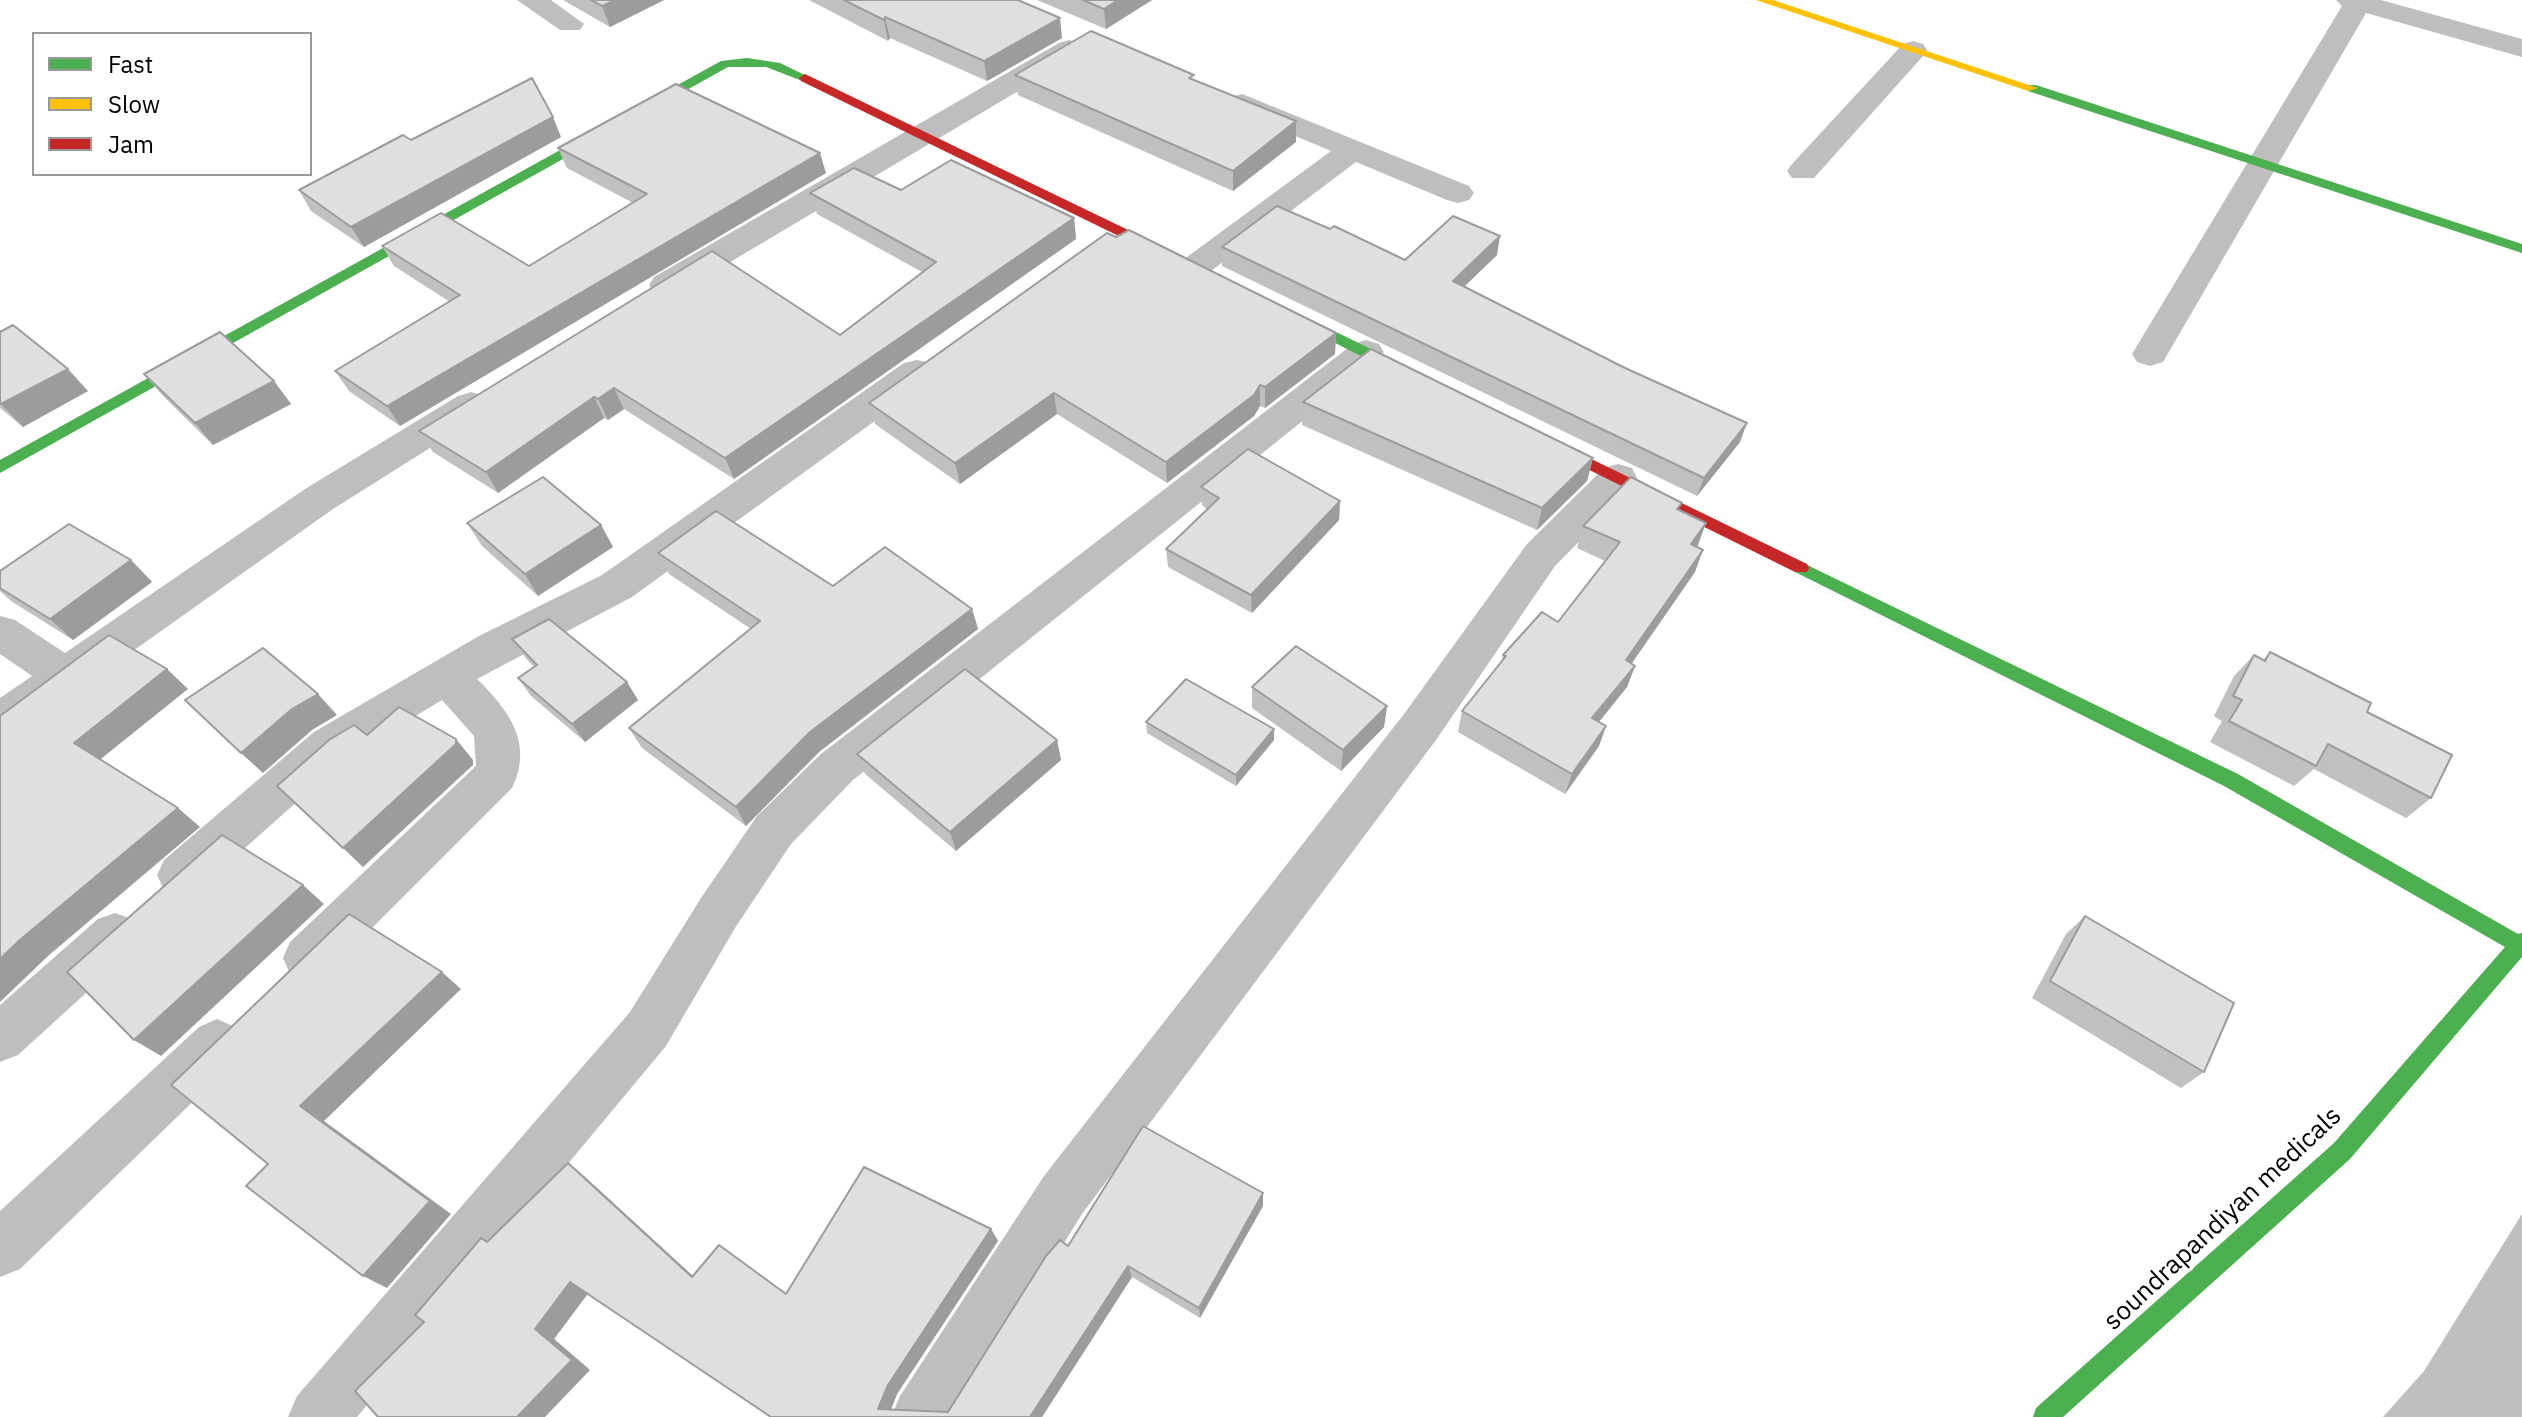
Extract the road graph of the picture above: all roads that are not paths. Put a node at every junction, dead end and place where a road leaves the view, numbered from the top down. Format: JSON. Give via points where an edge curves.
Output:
{"nodes":[{"id":1,"x":531,"y":0,"type":"edge"},
{"id":2,"x":1762,"y":0,"type":"edge"},
{"id":3,"x":2363,"y":2,"type":"edge"},
{"id":4,"x":570,"y":24,"type":"dead end"},
{"id":5,"x":1084,"y":36,"type":"edge"},
{"id":6,"x":2522,"y":48,"type":"edge"},
{"id":7,"x":1913,"y":50,"type":"junction"},
{"id":8,"x":1220,"y":94,"type":"edge"},
{"id":9,"x":921,"y":134,"type":"junction"},
{"id":10,"x":1352,"y":150,"type":"junction"},
{"id":11,"x":2264,"y":165,"type":"junction"},
{"id":12,"x":1803,"y":171,"type":"dead end"},
{"id":13,"x":1458,"y":193,"type":"dead end"},
{"id":14,"x":2522,"y":249,"type":"edge"},
{"id":15,"x":1202,"y":270,"type":"joint"},
{"id":16,"x":644,"y":299,"type":"edge"},
{"id":17,"x":1267,"y":302,"type":"edge"},
{"id":18,"x":949,"y":349,"type":"edge"},
{"id":19,"x":1366,"y":352,"type":"junction"},
{"id":20,"x":2150,"y":354,"type":"dead end"},
{"id":21,"x":1436,"y":387,"type":"edge"},
{"id":22,"x":495,"y":390,"type":"edge"},
{"id":23,"x":1520,"y":429,"type":"edge"},
{"id":24,"x":0,"y":467,"type":"edge"},
{"id":25,"x":1618,"y":478,"type":"junction"},
{"id":26,"x":0,"y":632,"type":"edge"},
{"id":27,"x":62,"y":674,"type":"junction"},
{"id":28,"x":448,"y":678,"type":"junction"},
{"id":29,"x":0,"y":721,"type":"edge"},
{"id":30,"x":2521,"y":944,"type":"edge"},
{"id":31,"x":0,"y":1038,"type":"edge"},
{"id":32,"x":0,"y":1249,"type":"edge"},
{"id":33,"x":318,"y":1417,"type":"edge"},
{"id":34,"x":921,"y":1417,"type":"edge"},
{"id":35,"x":2045,"y":1417,"type":"edge"}],
"edges":[{"from":1,"to":4,"type":"street"},
{"from":2,"to":7,"type":"street"},
{"from":3,"to":6,"type":"street"},
{"from":3,"to":11,"type":"street"},
{"from":5,"to":9,"type":"street"},
{"from":7,"to":11,"type":"street"},
{"from":7,"to":12,"type":"street"},
{"from":8,"to":10,"type":"street"},
{"from":9,"to":15,"type":"street","via":[[1102,240]]},
{"from":9,"to":16,"type":"street"},
{"from":9,"to":24,"type":"street","via":[[772,62],[725,64]]},
{"from":10,"to":13,"type":"street"},
{"from":10,"to":15,"type":"street"},
{"from":11,"to":14,"type":"street"},
{"from":11,"to":20,"type":"street"},
{"from":17,"to":19,"type":"street"},
{"from":18,"to":28,"type":"street","via":[[617,586],[494,648]]},
{"from":19,"to":21,"type":"street"},
{"from":19,"to":33,"type":"street","via":[[837,767],[774,830],[648,1029]]},
{"from":22,"to":27,"type":"street","via":[[319,499]]},
{"from":23,"to":25,"type":"street"},
{"from":25,"to":30,"type":"street","via":[[2231,780]]},
{"from":25,"to":34,"type":"street","via":[[1541,555],[1420,727],[1063,1195]]},
{"from":26,"to":27,"type":"street"},
{"from":27,"to":29,"type":"street"},
{"from":28,"to":31,"type":"street","via":[[330,745]]},
{"from":28,"to":32,"type":"street","via":[[499,735],[503,755],[496,775]]},
{"from":30,"to":35,"type":"street","name":"soundrapandiyan medicals","via":[[2342,1151]]}]}
